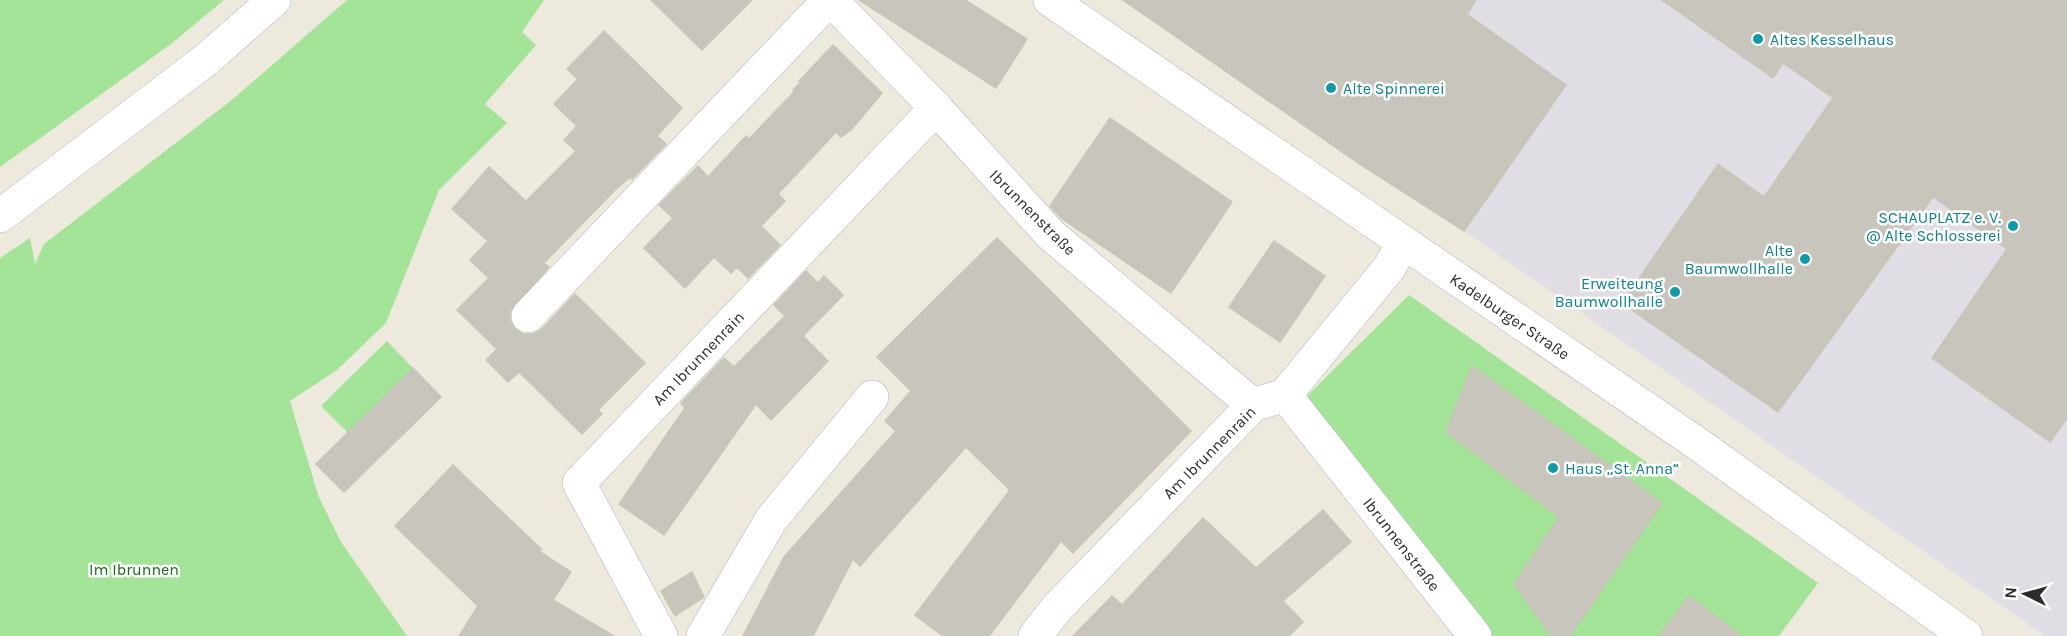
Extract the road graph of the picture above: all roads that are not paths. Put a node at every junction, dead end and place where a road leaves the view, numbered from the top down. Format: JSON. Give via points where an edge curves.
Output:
{"nodes":[{"id":1,"x":274,"y":0,"type":"edge"},
{"id":2,"x":830,"y":0,"type":"edge"},
{"id":3,"x":1050,"y":0,"type":"edge"},
{"id":4,"x":936,"y":108,"type":"junction"},
{"id":5,"x":0,"y":216,"type":"edge"},
{"id":6,"x":1403,"y":243,"type":"junction"},
{"id":7,"x":528,"y":316,"type":"dead end"},
{"id":8,"x":1285,"y":395,"type":"junction"},
{"id":9,"x":872,"y":397,"type":"dead end"},
{"id":10,"x":1253,"y":405,"type":"junction"},
{"id":11,"x":661,"y":636,"type":"edge"},
{"id":12,"x":703,"y":636,"type":"edge"},
{"id":13,"x":1035,"y":636,"type":"edge"},
{"id":14,"x":1475,"y":636,"type":"edge"},
{"id":15,"x":1966,"y":636,"type":"edge"}],
"edges":[{"from":1,"to":5,"type":"street","via":[[207,59]]},
{"from":2,"to":4,"type":"street","name":"Ibrunnenstraße"},
{"from":2,"to":7,"type":"street","name":"Ibrunnenstraße"},
{"from":3,"to":6,"type":"street","name":"Kadelburger Straße"},
{"from":4,"to":10,"type":"street","name":"Ibrunnenstraße","via":[[1050,234]]},
{"from":4,"to":11,"type":"street","name":"Am Ibrunnenrain","via":[[579,483]]},
{"from":6,"to":8,"type":"street","via":[[1389,268]]},
{"from":6,"to":15,"type":"street","name":"Kadelburger Straße","via":[[1695,442]]},
{"from":8,"to":10,"type":"street","name":"Am Ibrunnenrain"},
{"from":8,"to":14,"type":"street","name":"Ibrunnenstraße"},
{"from":9,"to":12,"type":"street","via":[[771,520]]},
{"from":10,"to":13,"type":"street","name":"Am Ibrunnenrain","via":[[1057,608]]}]}
